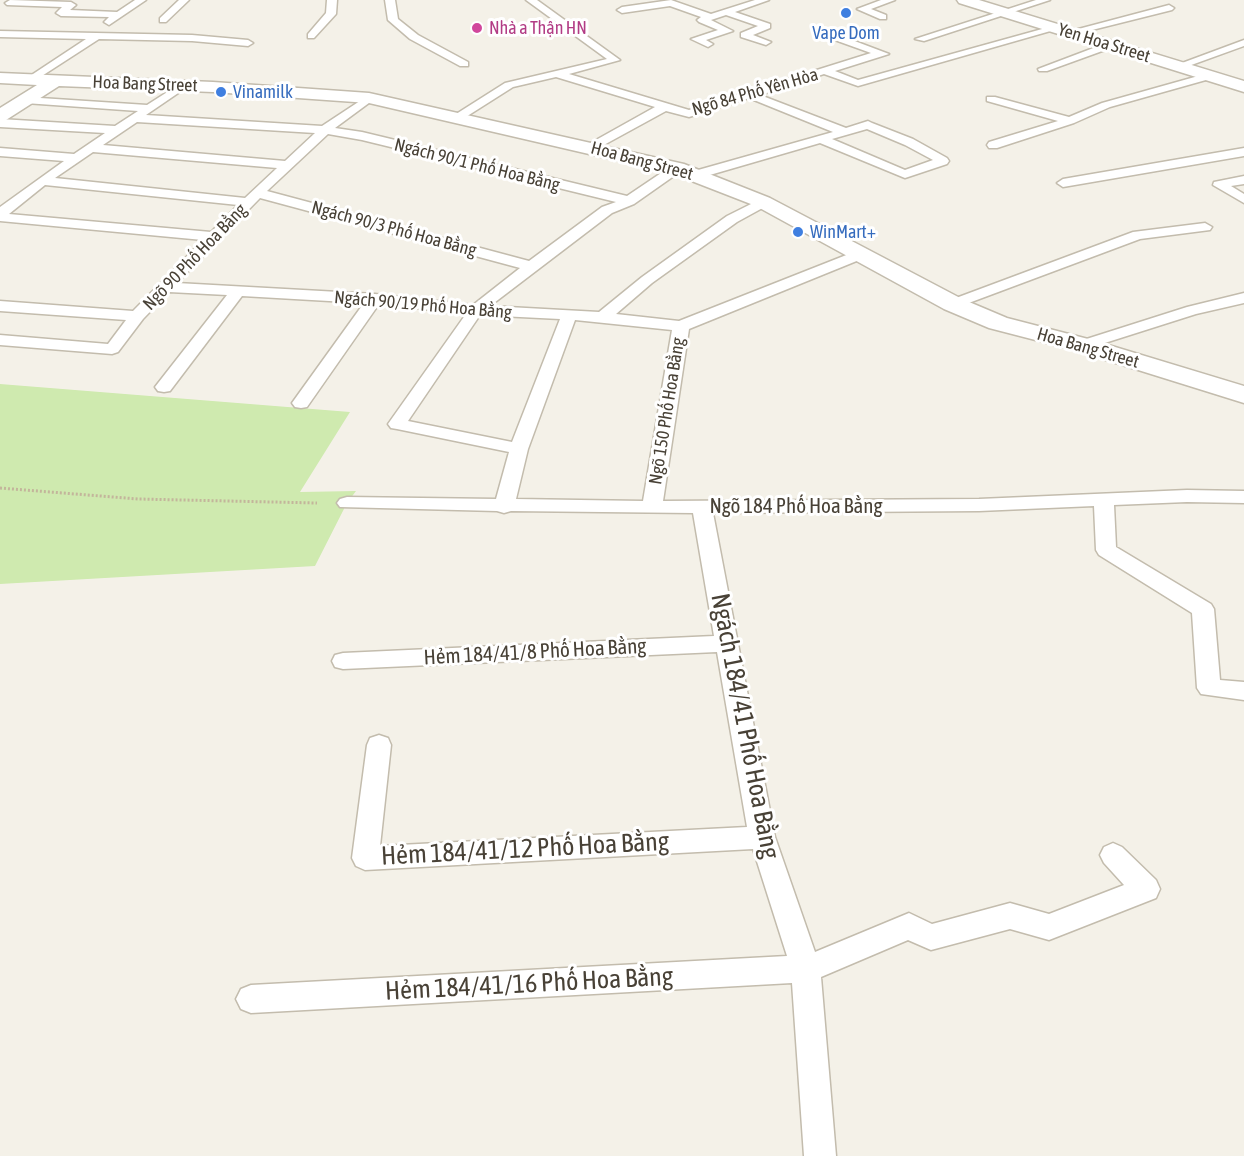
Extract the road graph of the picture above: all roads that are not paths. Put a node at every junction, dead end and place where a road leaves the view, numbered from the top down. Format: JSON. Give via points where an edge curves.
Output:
{"nodes":[{"id":1,"x":141,"y":0,"type":"edge"},
{"id":2,"x":183,"y":0,"type":"edge"},
{"id":3,"x":332,"y":0,"type":"edge"},
{"id":4,"x":390,"y":0,"type":"edge"},
{"id":5,"x":531,"y":0,"type":"edge"},
{"id":6,"x":764,"y":0,"type":"edge"},
{"id":7,"x":890,"y":0,"type":"edge"},
{"id":8,"x":964,"y":0,"type":"edge"},
{"id":9,"x":1045,"y":0,"type":"edge"},
{"id":10,"x":10,"y":3,"type":"dead end"},
{"id":11,"x":675,"y":4,"type":"junction"},
{"id":12,"x":1169,"y":8,"type":"dead end"},
{"id":13,"x":688,"y":9,"type":"junction"},
{"id":14,"x":622,"y":10,"type":"dead end"},
{"id":15,"x":725,"y":12,"type":"junction"},
{"id":16,"x":1006,"y":13,"type":"junction"},
{"id":17,"x":119,"y":15,"type":"junction"},
{"id":18,"x":710,"y":17,"type":"junction"},
{"id":19,"x":883,"y":17,"type":"dead end"},
{"id":20,"x":163,"y":20,"type":"dead end"},
{"id":21,"x":1056,"y":28,"type":"junction"},
{"id":22,"x":1072,"y":32,"type":"junction"},
{"id":23,"x":0,"y":34,"type":"edge"},
{"id":24,"x":93,"y":36,"type":"junction"},
{"id":25,"x":311,"y":36,"type":"dead end"},
{"id":26,"x":836,"y":37,"type":"dead end"},
{"id":27,"x":920,"y":39,"type":"dead end"},
{"id":28,"x":765,"y":42,"type":"dead end"},
{"id":29,"x":1244,"y":43,"type":"edge"},
{"id":30,"x":248,"y":44,"type":"dead end"},
{"id":31,"x":708,"y":44,"type":"dead end"},
{"id":32,"x":1112,"y":44,"type":"junction"},
{"id":33,"x":880,"y":53,"type":"junction"},
{"id":34,"x":464,"y":64,"type":"dead end"},
{"id":35,"x":919,"y":66,"type":"junction"},
{"id":36,"x":1179,"y":66,"type":"junction"},
{"id":37,"x":1043,"y":69,"type":"dead end"},
{"id":38,"x":822,"y":70,"type":"junction"},
{"id":39,"x":557,"y":74,"type":"junction"},
{"id":40,"x":1209,"y":76,"type":"junction"},
{"id":41,"x":0,"y":78,"type":"edge"},
{"id":42,"x":31,"y":80,"type":"junction"},
{"id":43,"x":54,"y":81,"type":"junction"},
{"id":44,"x":183,"y":85,"type":"junction"},
{"id":45,"x":1244,"y":87,"type":"edge"},
{"id":46,"x":748,"y":94,"type":"junction"},
{"id":47,"x":369,"y":98,"type":"junction"},
{"id":48,"x":991,"y":99,"type":"dead end"},
{"id":49,"x":25,"y":100,"type":"junction"},
{"id":50,"x":664,"y":107,"type":"junction"},
{"id":51,"x":148,"y":108,"type":"junction"},
{"id":52,"x":0,"y":116,"type":"edge"},
{"id":53,"x":136,"y":118,"type":"junction"},
{"id":54,"x":457,"y":118,"type":"junction"},
{"id":55,"x":1070,"y":121,"type":"junction"},
{"id":56,"x":0,"y":123,"type":"edge"},
{"id":57,"x":117,"y":130,"type":"junction"},
{"id":58,"x":325,"y":130,"type":"junction"},
{"id":59,"x":845,"y":132,"type":"junction"},
{"id":60,"x":821,"y":139,"type":"junction"},
{"id":61,"x":993,"y":145,"type":"dead end"},
{"id":62,"x":91,"y":148,"type":"junction"},
{"id":63,"x":591,"y":148,"type":"junction"},
{"id":64,"x":0,"y":152,"type":"edge"},
{"id":65,"x":1244,"y":152,"type":"edge"},
{"id":66,"x":78,"y":158,"type":"junction"},
{"id":67,"x":288,"y":165,"type":"junction"},
{"id":68,"x":687,"y":171,"type":"junction"},
{"id":69,"x":1244,"y":180,"type":"edge"},
{"id":70,"x":43,"y":181,"type":"junction"},
{"id":71,"x":1063,"y":183,"type":"dead end"},
{"id":72,"x":8,"y":192,"type":"dead end"},
{"id":73,"x":25,"y":193,"type":"junction"},
{"id":74,"x":253,"y":197,"type":"junction"},
{"id":75,"x":1244,"y":199,"type":"edge"},
{"id":76,"x":629,"y":201,"type":"junction"},
{"id":77,"x":763,"y":202,"type":"junction"},
{"id":78,"x":0,"y":215,"type":"edge"},
{"id":79,"x":1205,"y":227,"type":"dead end"},
{"id":80,"x":214,"y":237,"type":"junction"},
{"id":81,"x":858,"y":255,"type":"junction"},
{"id":82,"x":531,"y":266,"type":"junction"},
{"id":83,"x":165,"y":287,"type":"junction"},
{"id":84,"x":237,"y":292,"type":"junction"},
{"id":85,"x":1244,"y":298,"type":"edge"},
{"id":86,"x":375,"y":299,"type":"junction"},
{"id":87,"x":953,"y":304,"type":"junction"},
{"id":88,"x":0,"y":306,"type":"edge"},
{"id":89,"x":476,"y":310,"type":"junction"},
{"id":90,"x":137,"y":316,"type":"junction"},
{"id":91,"x":569,"y":316,"type":"junction"},
{"id":92,"x":603,"y":317,"type":"junction"},
{"id":93,"x":681,"y":326,"type":"junction"},
{"id":94,"x":0,"y":340,"type":"edge"},
{"id":95,"x":1083,"y":345,"type":"junction"},
{"id":96,"x":164,"y":387,"type":"dead end"},
{"id":97,"x":1244,"y":395,"type":"edge"},
{"id":98,"x":301,"y":403,"type":"dead end"},
{"id":99,"x":519,"y":449,"type":"junction"},
{"id":100,"x":1244,"y":497,"type":"edge"},
{"id":101,"x":1104,"y":500,"type":"junction"},
{"id":102,"x":347,"y":503,"type":"road end"},
{"id":103,"x":504,"y":507,"type":"junction"},
{"id":104,"x":652,"y":507,"type":"junction"},
{"id":105,"x":702,"y":507,"type":"junction"},
{"id":106,"x":728,"y":643,"type":"junction"},
{"id":107,"x":343,"y":661,"type":"dead end"},
{"id":108,"x":1244,"y":691,"type":"edge"},
{"id":109,"x":379,"y":745,"type":"dead end"},
{"id":110,"x":762,"y":837,"type":"junction"},
{"id":111,"x":1113,"y":855,"type":"dead end"},
{"id":112,"x":806,"y":969,"type":"junction"},
{"id":113,"x":251,"y":999,"type":"dead end"},
{"id":114,"x":820,"y":1156,"type":"edge"}],
"edges":[{"from":1,"to":17,"type":"lane"},
{"from":2,"to":20,"type":"lane"},
{"from":3,"to":25,"type":"lane","via":[[331,14]]},
{"from":4,"to":34,"type":"lane","via":[[393,20],[414,37]]},
{"from":5,"to":39,"type":"lane","via":[[615,58]]},
{"from":6,"to":15,"type":"lane"},
{"from":7,"to":19,"type":"lane","via":[[862,9]]},
{"from":8,"to":16,"type":"street","name":"Yen Hoa Street"},
{"from":9,"to":16,"type":"lane"},
{"from":10,"to":17,"type":"lane","via":[[71,5],[61,13]]},
{"from":11,"to":13,"type":"lane"},
{"from":11,"to":13,"type":"lane","via":[[639,13]]},
{"from":11,"to":14,"type":"lane"},
{"from":12,"to":22,"type":"lane"},
{"from":13,"to":18,"type":"lane"},
{"from":15,"to":18,"type":"lane"},
{"from":15,"to":28,"type":"lane","via":[[767,26],[744,35]]},
{"from":16,"to":21,"type":"street","name":"Yen Hoa Street"},
{"from":16,"to":27,"type":"lane"},
{"from":17,"to":24,"type":"lane"},
{"from":18,"to":31,"type":"lane","via":[[702,20],[728,31],[696,39]]},
{"from":21,"to":22,"type":"street","name":"Yen Hoa Street"},
{"from":21,"to":35,"type":"lane","name":"Ngõ 84 Phố Yên Hòa"},
{"from":22,"to":32,"type":"street","name":"Yen Hoa Street"},
{"from":23,"to":24,"type":"lane"},
{"from":24,"to":30,"type":"lane","via":[[192,38]]},
{"from":24,"to":42,"type":"lane"},
{"from":26,"to":33,"type":"lane"},
{"from":29,"to":36,"type":"lane"},
{"from":32,"to":36,"type":"street","name":"Yen Hoa Street"},
{"from":32,"to":37,"type":"lane"},
{"from":33,"to":35,"type":"lane"},
{"from":33,"to":38,"type":"lane"},
{"from":35,"to":38,"type":"lane","name":"Ngõ 84 Phố Yên Hòa","via":[[858,83]]},
{"from":36,"to":40,"type":"street","name":"Yen Hoa Street"},
{"from":38,"to":46,"type":"lane","name":"Ngõ 84 Phố Yên Hòa"},
{"from":39,"to":50,"type":"lane","name":"Ngõ 84 Phố Yên Hòa"},
{"from":39,"to":54,"type":"lane","via":[[509,85]]},
{"from":40,"to":45,"type":"street","name":"Yen Hoa Street"},
{"from":40,"to":55,"type":"lane","via":[[1106,105]]},
{"from":41,"to":42,"type":"street","name":"Hoa Bang Street"},
{"from":42,"to":43,"type":"street","name":"Hoa Bang Street"},
{"from":43,"to":44,"type":"street","name":"Hoa Bang Street"},
{"from":43,"to":49,"type":"street"},
{"from":44,"to":47,"type":"street","name":"Hoa Bang Street"},
{"from":44,"to":51,"type":"lane"},
{"from":46,"to":50,"type":"lane","name":"Ngõ 84 Phố Yên Hòa","via":[[689,114]]},
{"from":46,"to":59,"type":"lane"},
{"from":47,"to":54,"type":"street","name":"Hoa Bang Street"},
{"from":47,"to":58,"type":"lane","name":"Ngõ 90 Phố Hoa Bằng"},
{"from":48,"to":55,"type":"lane"},
{"from":49,"to":51,"type":"lane"},
{"from":49,"to":52,"type":"street"},
{"from":50,"to":63,"type":"lane"},
{"from":51,"to":53,"type":"lane"},
{"from":53,"to":57,"type":"lane"},
{"from":53,"to":58,"type":"lane","name":"Ngách 90/1 Phố Hoa Bằng"},
{"from":54,"to":63,"type":"street","name":"Hoa Bang Street"},
{"from":55,"to":61,"type":"lane"},
{"from":56,"to":57,"type":"lane"},
{"from":57,"to":62,"type":"lane"},
{"from":58,"to":67,"type":"lane","name":"Ngõ 90 Phố Hoa Bằng"},
{"from":58,"to":76,"type":"lane","name":"Ngách 90/1 Phố Hoa Bằng"},
{"from":59,"to":60,"type":"lane"},
{"from":59,"to":60,"type":"lane","via":[[868,125],[943,161],[905,174]]},
{"from":60,"to":68,"type":"lane"},
{"from":62,"to":66,"type":"lane"},
{"from":62,"to":67,"type":"lane"},
{"from":63,"to":68,"type":"street","name":"Hoa Bang Street"},
{"from":64,"to":66,"type":"lane"},
{"from":65,"to":71,"type":"lane"},
{"from":66,"to":70,"type":"lane"},
{"from":67,"to":74,"type":"lane","name":"Ngõ 90 Phố Hoa Bằng"},
{"from":68,"to":76,"type":"lane"},
{"from":68,"to":77,"type":"street","name":"Hoa Bang Street"},
{"from":69,"to":75,"type":"lane","via":[[1219,185]]},
{"from":70,"to":73,"type":"lane"},
{"from":70,"to":74,"type":"lane","name":"Ngách 90/3 Phố Hoa Bằng"},
{"from":72,"to":73,"type":"lane"},
{"from":73,"to":78,"type":"lane"},
{"from":74,"to":80,"type":"lane","name":"Ngõ 90 Phố Hoa Bằng"},
{"from":74,"to":82,"type":"lane","name":"Ngách 90/3 Phố Hoa Bằng"},
{"from":76,"to":82,"type":"lane","via":[[607,210]]},
{"from":77,"to":81,"type":"street","name":"Hoa Bang Street"},
{"from":77,"to":92,"type":"lane","via":[[694,246]]},
{"from":78,"to":80,"type":"lane"},
{"from":79,"to":87,"type":"lane","via":[[1138,235]]},
{"from":80,"to":83,"type":"lane","name":"Ngõ 90 Phố Hoa Bằng"},
{"from":81,"to":87,"type":"street","name":"Hoa Bang Street"},
{"from":81,"to":93,"type":"lane","name":"Ngõ 150 Phố Hoa Bằng"},
{"from":82,"to":89,"type":"lane"},
{"from":83,"to":84,"type":"lane","name":"Ngách 90/19 Phố Hoa Bằng"},
{"from":83,"to":90,"type":"lane","name":"Ngõ 90 Phố Hoa Bằng"},
{"from":84,"to":86,"type":"lane","name":"Ngách 90/19 Phố Hoa Bằng"},
{"from":84,"to":96,"type":"lane"},
{"from":85,"to":95,"type":"lane","via":[[1192,310]]},
{"from":86,"to":89,"type":"lane","name":"Ngách 90/19 Phố Hoa Bằng"},
{"from":86,"to":98,"type":"lane"},
{"from":87,"to":95,"type":"street","name":"Hoa Bang Street","via":[[998,323]]},
{"from":88,"to":90,"type":"lane"},
{"from":89,"to":91,"type":"lane","name":"Ngách 90/19 Phố Hoa Bằng"},
{"from":89,"to":99,"type":"lane","via":[[398,424]]},
{"from":90,"to":94,"type":"lane","name":"Ngõ 90 Phố Hoa Bằng","via":[[112,349]]},
{"from":91,"to":92,"type":"lane","name":"Ngách 90/19 Phố Hoa Bằng"},
{"from":91,"to":99,"type":"lane"},
{"from":92,"to":93,"type":"lane","name":"Ngách 90/19 Phố Hoa Bằng"},
{"from":93,"to":104,"type":"lane","name":"Ngõ 150 Phố Hoa Bằng"},
{"from":95,"to":97,"type":"street","name":"Hoa Bang Street"},
{"from":99,"to":103,"type":"lane"},
{"from":100,"to":101,"type":"lane","name":"Ngõ 184 Phố Hoa Bằng"},
{"from":101,"to":105,"type":"lane","name":"Ngõ 184 Phố Hoa Bằng"},
{"from":101,"to":108,"type":"lane","via":[[1106,550],[1203,609],[1209,688]]},
{"from":102,"to":103,"type":"lane","name":"Ngõ 184 Phố Hoa Bằng"},
{"from":103,"to":104,"type":"lane","name":"Ngõ 184 Phố Hoa Bằng"},
{"from":104,"to":105,"type":"lane","name":"Ngõ 184 Phố Hoa Bằng"},
{"from":105,"to":106,"type":"lane","name":"Ngách 184/41 Phố Hoa Bằng"},
{"from":106,"to":107,"type":"lane","name":"Hẻm 184/41/8 Phố Hoa Bằng"},
{"from":106,"to":110,"type":"lane","name":"Ngách 184/41 Phố Hoa Bằng"},
{"from":109,"to":110,"type":"lane","name":"Hẻm 184/41/12 Phố Hoa Bằng","via":[[365,858]]},
{"from":110,"to":112,"type":"lane","name":"Ngách 184/41 Phố Hoa Bằng"},
{"from":111,"to":112,"type":"lane","name":"Hẻm 184/41/16 Phố Hoa Bằng","via":[[1146,889],[1049,927],[1010,916],[931,937],[909,926]]},
{"from":112,"to":113,"type":"lane","name":"Hẻm 184/41/16 Phố Hoa Bằng"},
{"from":112,"to":114,"type":"lane","name":"Ngách 184/41 Phố Hoa Bằng"}]}
